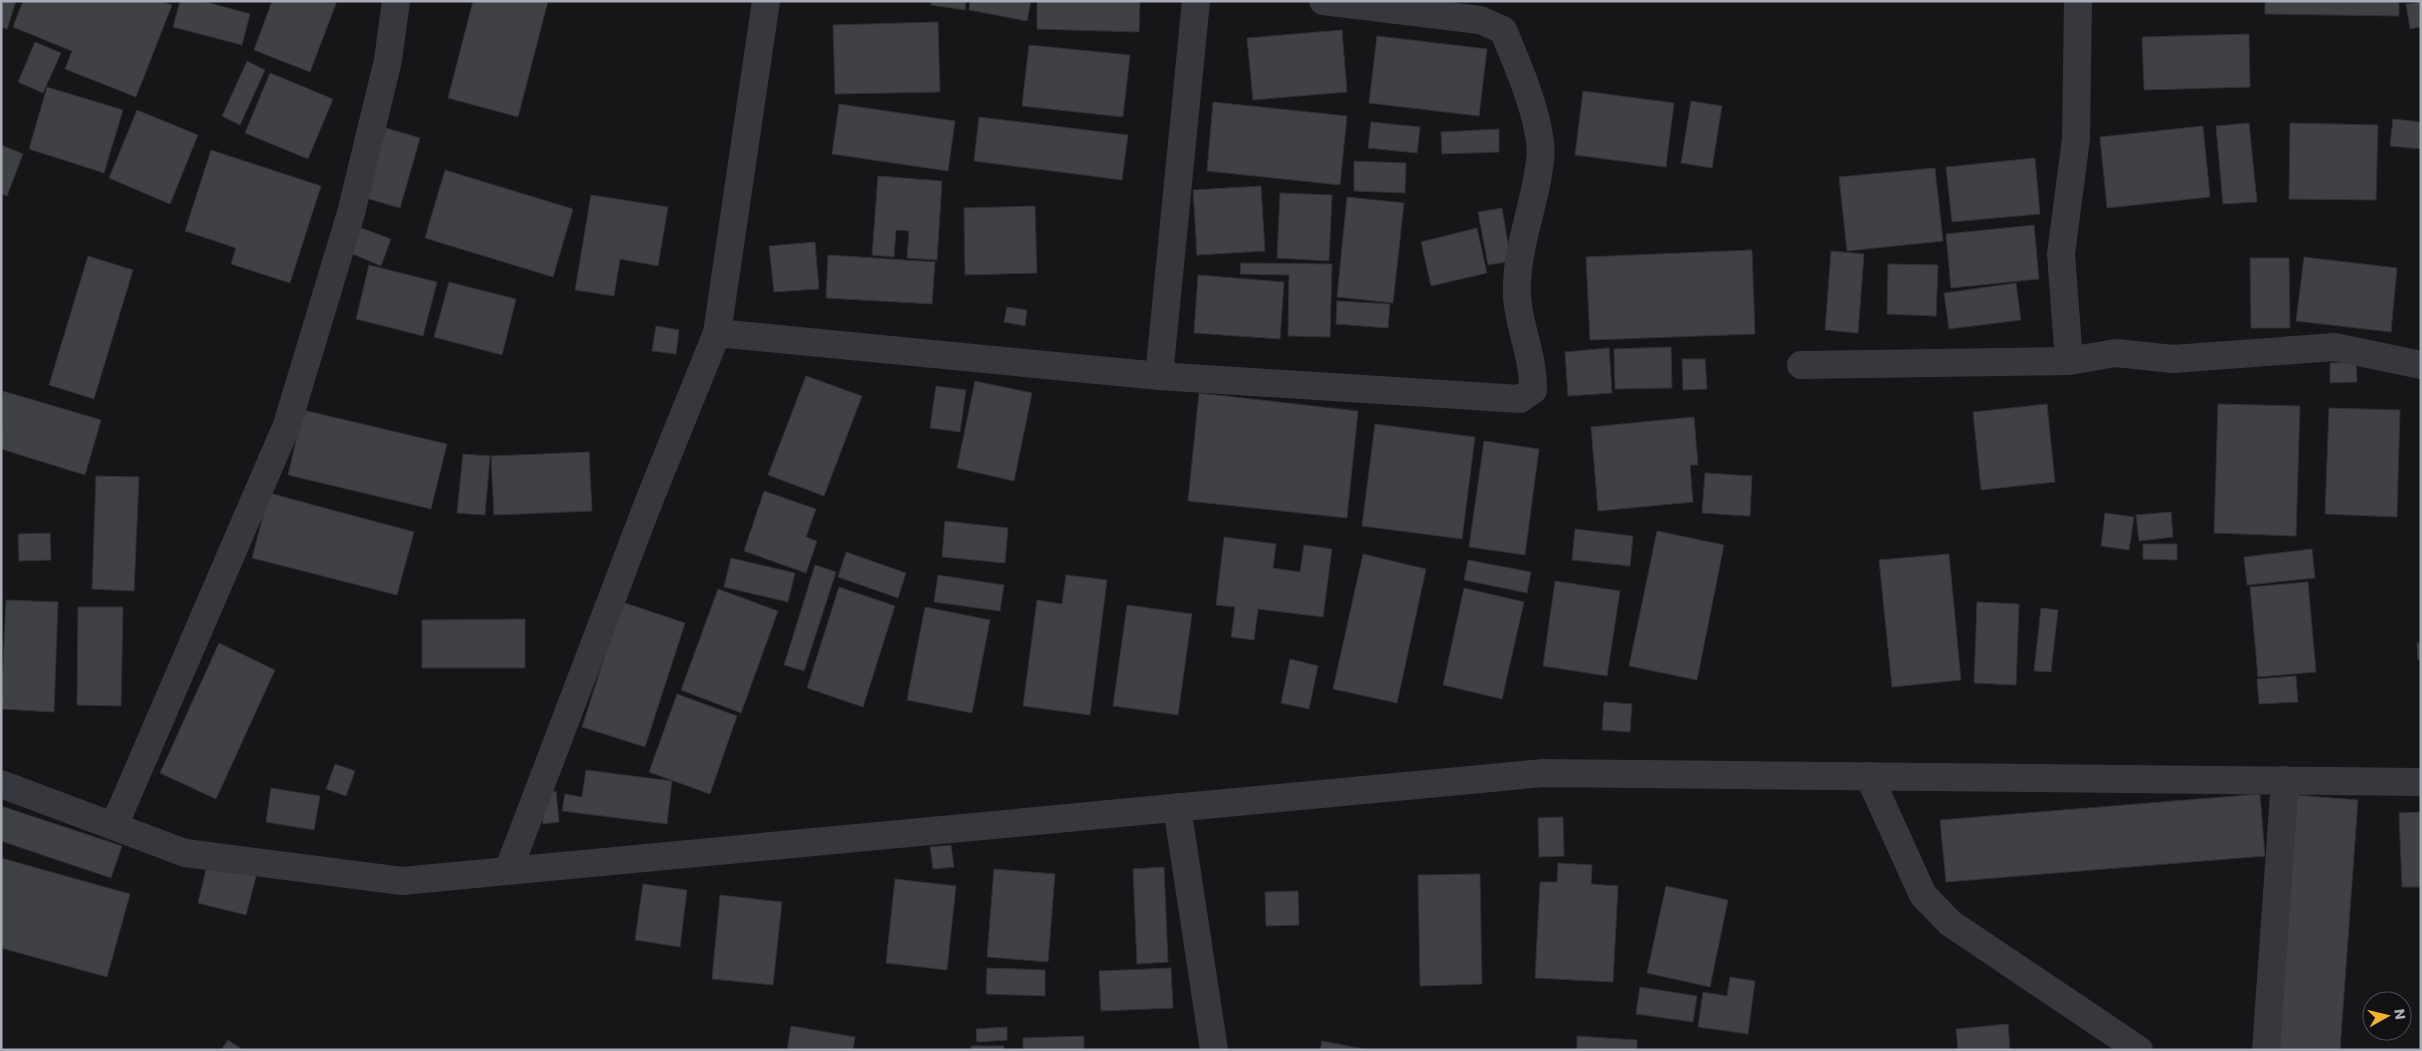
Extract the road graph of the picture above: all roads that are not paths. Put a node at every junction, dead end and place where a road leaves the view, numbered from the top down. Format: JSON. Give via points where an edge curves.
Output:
{"nodes":[{"id":1,"x":396,"y":1,"type":"edge"},
{"id":2,"x":766,"y":1,"type":"edge"},
{"id":3,"x":1196,"y":1,"type":"edge"},
{"id":4,"x":1323,"y":1,"type":"edge"},
{"id":5,"x":2078,"y":1,"type":"edge"},
{"id":6,"x":717,"y":333,"type":"junction"},
{"id":7,"x":2069,"y":361,"type":"junction"},
{"id":8,"x":1801,"y":364,"type":"dead end"},
{"id":9,"x":2421,"y":366,"type":"edge"},
{"id":10,"x":1159,"y":376,"type":"junction"},
{"id":11,"x":1869,"y":776,"type":"junction"},
{"id":12,"x":2285,"y":780,"type":"junction"},
{"id":13,"x":2421,"y":782,"type":"edge"},
{"id":14,"x":1,"y":784,"type":"edge"},
{"id":15,"x":1177,"y":807,"type":"junction"},
{"id":16,"x":114,"y":826,"type":"junction"},
{"id":17,"x":508,"y":871,"type":"junction"},
{"id":18,"x":1214,"y":1050,"type":"edge"},
{"id":19,"x":2139,"y":1050,"type":"edge"},
{"id":20,"x":2266,"y":1050,"type":"edge"}],
"edges":[{"from":1,"to":16,"type":"street","via":[[388,60],[351,213],[287,425]]},
{"from":2,"to":6,"type":"street"},
{"from":3,"to":10,"type":"street"},
{"from":4,"to":10,"type":"street","via":[[1480,20],[1503,30],[1538,127],[1541,160],[1520,252],[1517,297],[1534,373],[1533,390],[1520,399]]},
{"from":5,"to":7,"type":"street","via":[[2076,139],[2061,254]]},
{"from":6,"to":10,"type":"street"},
{"from":6,"to":17,"type":"street"},
{"from":7,"to":8,"type":"street"},
{"from":7,"to":9,"type":"street","via":[[2116,353],[2173,359],[2335,347]]},
{"from":11,"to":12,"type":"street"},
{"from":11,"to":15,"type":"street","via":[[1543,773]]},
{"from":11,"to":19,"type":"street","via":[[1923,895],[1950,923]]},
{"from":12,"to":13,"type":"street"},
{"from":12,"to":20,"type":"street"},
{"from":14,"to":16,"type":"street"},
{"from":15,"to":17,"type":"street"},
{"from":15,"to":18,"type":"street"},
{"from":16,"to":17,"type":"street","via":[[185,852],[402,881]]}]}
